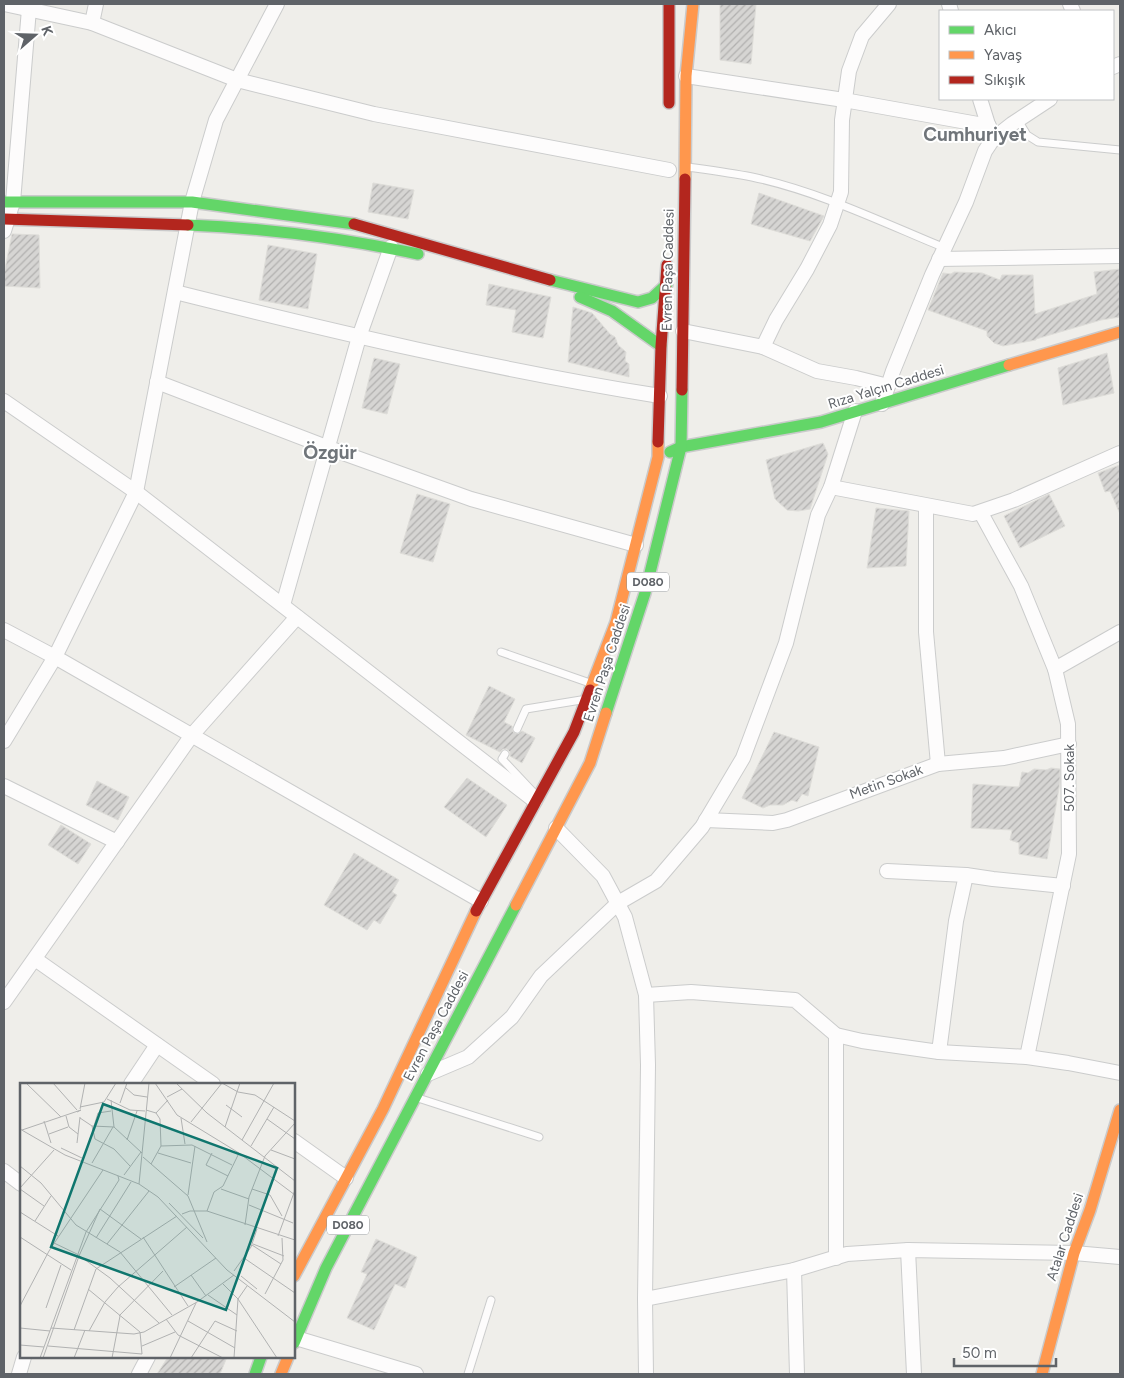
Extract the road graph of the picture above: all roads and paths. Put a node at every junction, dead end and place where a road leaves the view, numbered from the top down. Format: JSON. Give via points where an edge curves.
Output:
{"nodes":[{"id":1,"x":4,"y":4,"type":"edge"},
{"id":2,"x":96,"y":4,"type":"edge"},
{"id":3,"x":277,"y":4,"type":"edge"},
{"id":4,"x":669,"y":4,"type":"edge"},
{"id":5,"x":693,"y":4,"type":"edge"},
{"id":6,"x":889,"y":4,"type":"edge"},
{"id":7,"x":29,"y":10,"type":"junction"},
{"id":8,"x":92,"y":23,"type":"junction"},
{"id":9,"x":686,"y":76,"type":"junction"},
{"id":10,"x":237,"y":80,"type":"junction"},
{"id":11,"x":844,"y":100,"type":"junction"},
{"id":12,"x":980,"y":100,"type":"edge"},
{"id":13,"x":1048,"y":100,"type":"edge"},
{"id":14,"x":669,"y":112,"type":"dead end"},
{"id":15,"x":1018,"y":120,"type":"junction"},
{"id":16,"x":991,"y":132,"type":"junction"},
{"id":17,"x":1120,"y":150,"type":"edge"},
{"id":18,"x":685,"y":166,"type":"junction"},
{"id":19,"x":669,"y":170,"type":"dead end"},
{"id":20,"x":8,"y":202,"type":"edge"},
{"id":21,"x":192,"y":202,"type":"junction"},
{"id":22,"x":837,"y":204,"type":"junction"},
{"id":23,"x":5,"y":223,"type":"edge"},
{"id":24,"x":188,"y":224,"type":"junction"},
{"id":25,"x":391,"y":248,"type":"junction"},
{"id":26,"x":942,"y":254,"type":"junction"},
{"id":27,"x":668,"y":256,"type":"dead end"},
{"id":28,"x":1120,"y":256,"type":"edge"},
{"id":29,"x":667,"y":284,"type":"junction"},
{"id":30,"x":175,"y":292,"type":"junction"},
{"id":31,"x":683,"y":330,"type":"junction"},
{"id":32,"x":1120,"y":332,"type":"edge"},
{"id":33,"x":359,"y":338,"type":"junction"},
{"id":34,"x":661,"y":346,"type":"junction"},
{"id":35,"x":763,"y":347,"type":"junction"},
{"id":36,"x":157,"y":382,"type":"junction"},
{"id":37,"x":888,"y":386,"type":"junction"},
{"id":38,"x":660,"y":396,"type":"junction"},
{"id":39,"x":4,"y":401,"type":"edge"},
{"id":40,"x":882,"y":404,"type":"junction"},
{"id":41,"x":856,"y":411,"type":"junction"},
{"id":42,"x":681,"y":447,"type":"junction"},
{"id":43,"x":329,"y":448,"type":"junction"},
{"id":44,"x":1120,"y":453,"type":"edge"},
{"id":45,"x":658,"y":457,"type":"junction"},
{"id":46,"x":830,"y":487,"type":"junction"},
{"id":47,"x":136,"y":492,"type":"junction"},
{"id":48,"x":926,"y":506,"type":"junction"},
{"id":49,"x":981,"y":513,"type":"junction"},
{"id":50,"x":636,"y":546,"type":"junction"},
{"id":51,"x":283,"y":606,"type":"junction"},
{"id":52,"x":298,"y":617,"type":"junction"},
{"id":53,"x":4,"y":630,"type":"edge"},
{"id":54,"x":1120,"y":632,"type":"edge"},
{"id":55,"x":501,"y":652,"type":"dead end"},
{"id":56,"x":55,"y":657,"type":"junction"},
{"id":57,"x":1055,"y":670,"type":"junction"},
{"id":58,"x":592,"y":684,"type":"junction"},
{"id":59,"x":587,"y":699,"type":"junction"},
{"id":60,"x":517,"y":729,"type":"dead end"},
{"id":61,"x":192,"y":735,"type":"junction"},
{"id":62,"x":4,"y":741,"type":"edge"},
{"id":63,"x":1069,"y":744,"type":"junction"},
{"id":64,"x":504,"y":754,"type":"dead end"},
{"id":65,"x":938,"y":764,"type":"junction"},
{"id":66,"x":4,"y":786,"type":"edge"},
{"id":67,"x":536,"y":799,"type":"junction"},
{"id":68,"x":706,"y":820,"type":"junction"},
{"id":69,"x":556,"y":828,"type":"junction"},
{"id":70,"x":117,"y":842,"type":"junction"},
{"id":71,"x":887,"y":872,"type":"dead end"},
{"id":72,"x":966,"y":875,"type":"junction"},
{"id":73,"x":1063,"y":886,"type":"junction"},
{"id":74,"x":481,"y":901,"type":"junction"},
{"id":75,"x":618,"y":903,"type":"junction"},
{"id":76,"x":34,"y":958,"type":"junction"},
{"id":77,"x":646,"y":995,"type":"junction"},
{"id":78,"x":4,"y":1002,"type":"edge"},
{"id":79,"x":836,"y":1034,"type":"junction"},
{"id":80,"x":157,"y":1045,"type":"junction"},
{"id":81,"x":938,"y":1052,"type":"junction"},
{"id":82,"x":1027,"y":1057,"type":"junction"},
{"id":83,"x":1120,"y":1073,"type":"edge"},
{"id":84,"x":427,"y":1075,"type":"junction"},
{"id":85,"x":132,"y":1083,"type":"edge"},
{"id":86,"x":212,"y":1083,"type":"edge"},
{"id":87,"x":415,"y":1097,"type":"junction"},
{"id":88,"x":1120,"y":1110,"type":"edge"},
{"id":89,"x":540,"y":1137,"type":"dead end"},
{"id":90,"x":295,"y":1142,"type":"edge"},
{"id":91,"x":4,"y":1171,"type":"edge"},
{"id":92,"x":346,"y":1178,"type":"junction"},
{"id":93,"x":20,"y":1183,"type":"edge"},
{"id":94,"x":908,"y":1250,"type":"junction"},
{"id":95,"x":1074,"y":1253,"type":"junction"},
{"id":96,"x":1120,"y":1257,"type":"edge"},
{"id":97,"x":836,"y":1258,"type":"junction"},
{"id":98,"x":794,"y":1270,"type":"junction"},
{"id":99,"x":295,"y":1274,"type":"edge"},
{"id":100,"x":645,"y":1299,"type":"junction"},
{"id":101,"x":491,"y":1300,"type":"dead end"},
{"id":102,"x":295,"y":1340,"type":"edge"},
{"id":103,"x":24,"y":1358,"type":"edge"},
{"id":104,"x":148,"y":1358,"type":"edge"},
{"id":105,"x":261,"y":1358,"type":"edge"},
{"id":106,"x":288,"y":1358,"type":"edge"},
{"id":107,"x":19,"y":1374,"type":"edge"},
{"id":108,"x":140,"y":1374,"type":"edge"},
{"id":109,"x":255,"y":1374,"type":"edge"},
{"id":110,"x":282,"y":1374,"type":"edge"},
{"id":111,"x":414,"y":1374,"type":"edge"},
{"id":112,"x":468,"y":1374,"type":"edge"},
{"id":113,"x":646,"y":1374,"type":"edge"},
{"id":114,"x":797,"y":1374,"type":"edge"},
{"id":115,"x":914,"y":1374,"type":"edge"},
{"id":116,"x":1042,"y":1374,"type":"edge"}],
"edges":[{"from":1,"to":7,"type":"street"},
{"from":2,"to":8,"type":"street"},
{"from":3,"to":10,"type":"street"},
{"from":4,"to":14,"type":"main road"},
{"from":5,"to":9,"type":"main road","name":"Evren Paşa Caddesi","number":"D080"},
{"from":6,"to":11,"type":"street","via":[[862,36],[848,71]]},
{"from":7,"to":8,"type":"street"},
{"from":7,"to":20,"type":"street"},
{"from":8,"to":10,"type":"street"},
{"from":9,"to":11,"type":"street"},
{"from":9,"to":18,"type":"main road","name":"Evren Paşa Caddesi","number":"D080"},
{"from":10,"to":19,"type":"street","via":[[374,114]]},
{"from":10,"to":21,"type":"street","via":[[216,120]]},
{"from":11,"to":16,"type":"street"},
{"from":11,"to":22,"type":"street","via":[[841,192]]},
{"from":12,"to":16,"type":"street"},
{"from":13,"to":15,"type":"street"},
{"from":15,"to":16,"type":"street"},
{"from":15,"to":17,"type":"lane","via":[[1027,135],[1038,142]]},
{"from":16,"to":26,"type":"street","via":[[966,202]]},
{"from":18,"to":22,"type":"lane","via":[[753,177]]},
{"from":18,"to":31,"type":"main road","name":"Evren Paşa Caddesi","number":"D080"},
{"from":20,"to":21,"type":"main road"},
{"from":20,"to":23,"type":"street"},
{"from":21,"to":24,"type":"street"},
{"from":21,"to":29,"type":"main road","via":[[356,224],[638,302],[652,298]]},
{"from":22,"to":26,"type":"lane"},
{"from":22,"to":35,"type":"street","via":[[826,234]]},
{"from":23,"to":24,"type":"main road"},
{"from":24,"to":25,"type":"main road","via":[[324,236]]},
{"from":24,"to":30,"type":"street"},
{"from":25,"to":33,"type":"street"},
{"from":25,"to":34,"type":"main road","via":[[498,273],[590,300],[618,315]]},
{"from":26,"to":28,"type":"street"},
{"from":26,"to":37,"type":"street"},
{"from":27,"to":29,"type":"main road","name":"Evren Paşa Caddesi","number":"D080"},
{"from":29,"to":34,"type":"main road","name":"Evren Paşa Caddesi","number":"D080"},
{"from":30,"to":33,"type":"street"},
{"from":30,"to":36,"type":"street"},
{"from":31,"to":35,"type":"street"},
{"from":31,"to":42,"type":"main road","name":"Evren Paşa Caddesi","number":"D080"},
{"from":32,"to":40,"type":"main road","name":"Rıza Yalçın Caddesi"},
{"from":33,"to":38,"type":"street"},
{"from":33,"to":43,"type":"street"},
{"from":34,"to":38,"type":"main road","name":"Evren Paşa Caddesi","number":"D080"},
{"from":35,"to":37,"type":"street","via":[[817,371]]},
{"from":36,"to":43,"type":"street"},
{"from":36,"to":47,"type":"street"},
{"from":37,"to":40,"type":"street"},
{"from":38,"to":45,"type":"main road","name":"Evren Paşa Caddesi","number":"D080"},
{"from":39,"to":47,"type":"street"},
{"from":40,"to":41,"type":"main road","name":"Rıza Yalçın Caddesi"},
{"from":41,"to":42,"type":"main road","name":"Rıza Yalçın Caddesi","via":[[821,422]]},
{"from":41,"to":46,"type":"street"},
{"from":42,"to":45,"type":"main road","name":"Rıza Yalçın Caddesi"},
{"from":42,"to":69,"type":"main road","name":"Evren Paşa Caddesi","number":"D080","via":[[646,593],[590,763]]},
{"from":43,"to":50,"type":"street","via":[[471,499]]},
{"from":43,"to":51,"type":"street"},
{"from":44,"to":49,"type":"street"},
{"from":45,"to":50,"type":"main road","name":"Evren Paşa Caddesi","number":"D080"},
{"from":46,"to":48,"type":"street"},
{"from":46,"to":68,"type":"street","via":[[818,515],[786,643],[743,758]]},
{"from":47,"to":51,"type":"street"},
{"from":47,"to":56,"type":"street"},
{"from":48,"to":49,"type":"street"},
{"from":48,"to":65,"type":"street","via":[[926,632]]},
{"from":49,"to":57,"type":"street","name":"507. Sokak","via":[[1021,586]]},
{"from":50,"to":58,"type":"main road","name":"Evren Paşa Caddesi","number":"D080","via":[[616,622]]},
{"from":51,"to":52,"type":"street"},
{"from":52,"to":61,"type":"street"},
{"from":52,"to":67,"type":"street"},
{"from":53,"to":56,"type":"street"},
{"from":54,"to":57,"type":"street"},
{"from":55,"to":58,"type":"lane"},
{"from":56,"to":61,"type":"street"},
{"from":56,"to":62,"type":"street"},
{"from":57,"to":63,"type":"street","name":"507. Sokak","via":[[1068,724]]},
{"from":58,"to":59,"type":"main road","name":"Evren Paşa Caddesi","number":"D080"},
{"from":59,"to":60,"type":"lane","via":[[526,709]]},
{"from":59,"to":67,"type":"main road","name":"Evren Paşa Caddesi","number":"D080","via":[[574,732]]},
{"from":61,"to":70,"type":"street"},
{"from":61,"to":74,"type":"street"},
{"from":63,"to":65,"type":"street","name":"Metin Sokak","via":[[1004,758]]},
{"from":63,"to":73,"type":"street","name":"507. Sokak","via":[[1069,854]]},
{"from":64,"to":67,"type":"lane","via":[[502,759]]},
{"from":65,"to":68,"type":"street","name":"Metin Sokak","via":[[787,820],[773,823]]},
{"from":66,"to":70,"type":"street"},
{"from":67,"to":74,"type":"main road","name":"Evren Paşa Caddesi","number":"D080"},
{"from":68,"to":75,"type":"street","via":[[656,881]]},
{"from":69,"to":75,"type":"street","via":[[603,876]]},
{"from":69,"to":84,"type":"main road","name":"Evren Paşa Caddesi","number":"D080"},
{"from":70,"to":76,"type":"street"},
{"from":71,"to":72,"type":"street"},
{"from":72,"to":73,"type":"street"},
{"from":72,"to":81,"type":"street","via":[[956,921]]},
{"from":73,"to":82,"type":"street","name":"507. Sokak"},
{"from":74,"to":92,"type":"main road","name":"Evren Paşa Caddesi","number":"D080","via":[[383,1109]]},
{"from":75,"to":77,"type":"street","via":[[625,917]]},
{"from":75,"to":84,"type":"street","via":[[541,976],[512,1017],[468,1057]]},
{"from":76,"to":78,"type":"street"},
{"from":76,"to":80,"type":"street"},
{"from":77,"to":79,"type":"street","via":[[691,992],[795,1000]]},
{"from":77,"to":100,"type":"street"},
{"from":79,"to":81,"type":"street"},
{"from":79,"to":97,"type":"street"},
{"from":80,"to":85,"type":"street"},
{"from":80,"to":86,"type":"street"},
{"from":81,"to":82,"type":"street"},
{"from":82,"to":83,"type":"street"},
{"from":84,"to":87,"type":"main road","name":"Evren Paşa Caddesi","number":"D080"},
{"from":87,"to":89,"type":"lane"},
{"from":87,"to":102,"type":"main road","name":"Evren Paşa Caddesi","number":"D080","via":[[326,1268]]},
{"from":88,"to":95,"type":"main road","name":"Atalar Caddesi"},
{"from":90,"to":92,"type":"street"},
{"from":91,"to":93,"type":"street"},
{"from":92,"to":99,"type":"main road","number":"D080"},
{"from":94,"to":95,"type":"street"},
{"from":94,"to":97,"type":"street","via":[[847,1254]]},
{"from":94,"to":115,"type":"street"},
{"from":95,"to":96,"type":"street"},
{"from":95,"to":116,"type":"main road","name":"Atalar Caddesi"},
{"from":97,"to":98,"type":"street"},
{"from":98,"to":100,"type":"street"},
{"from":98,"to":114,"type":"street"},
{"from":100,"to":113,"type":"street"},
{"from":101,"to":112,"type":"lane"},
{"from":102,"to":111,"type":"street"},
{"from":103,"to":107,"type":"street"},
{"from":104,"to":108,"type":"street"},
{"from":105,"to":109,"type":"main road"},
{"from":106,"to":110,"type":"main road"}]}
